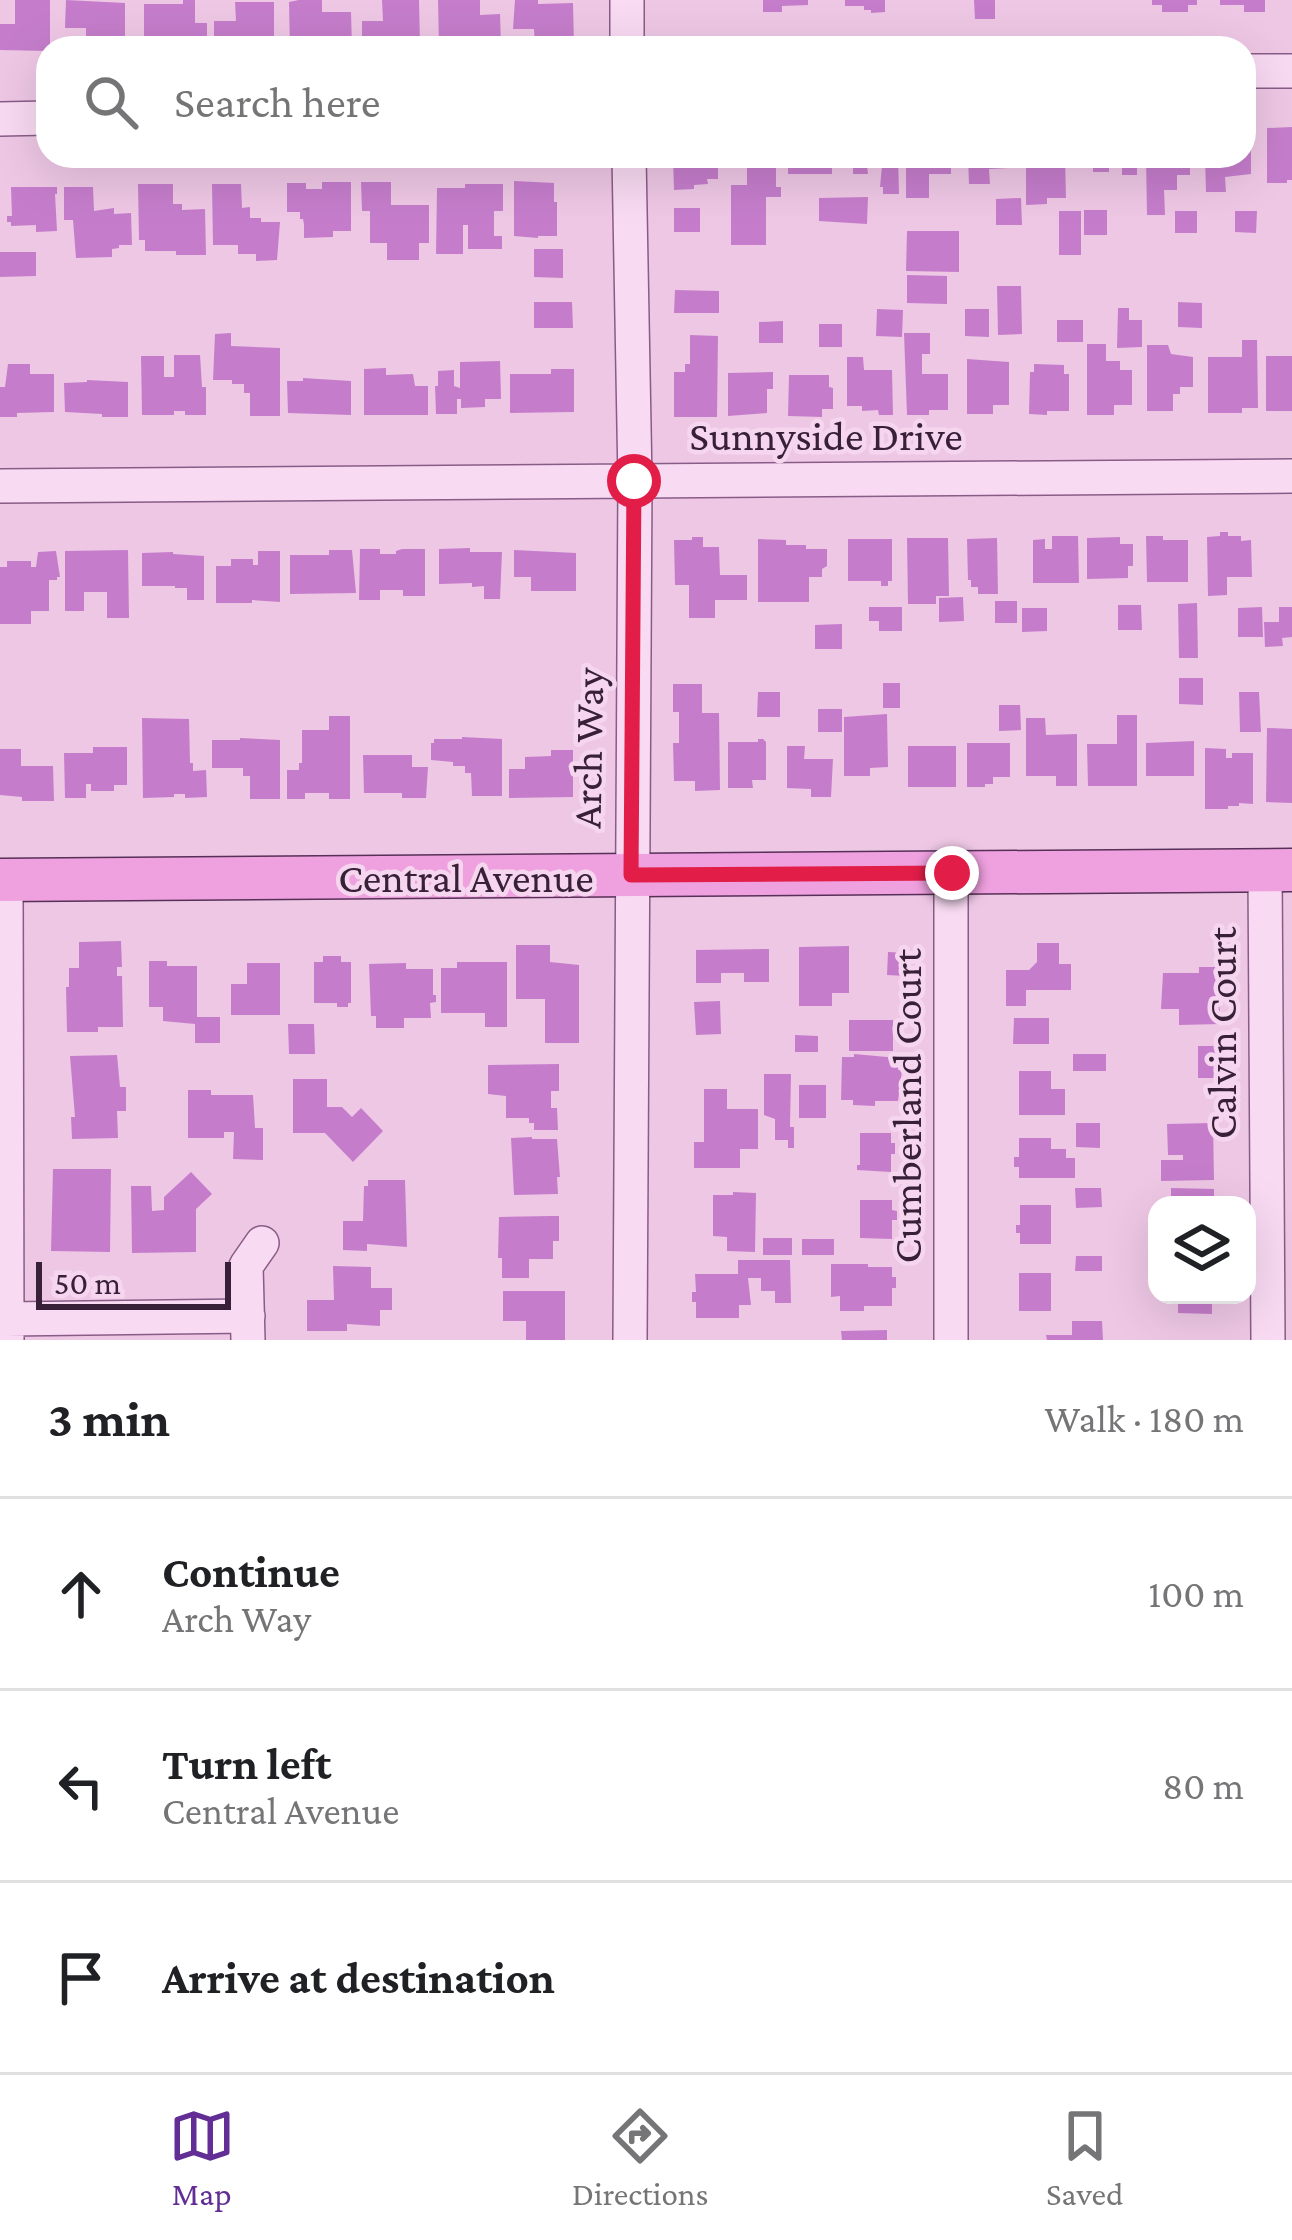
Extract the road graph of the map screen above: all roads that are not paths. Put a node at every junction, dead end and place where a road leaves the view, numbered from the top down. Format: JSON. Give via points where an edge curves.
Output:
{"nodes":[{"id":1,"x":627,"y":0,"type":"edge"},
{"id":2,"x":627,"y":36,"type":"edge"},
{"id":3,"x":1256,"y":70,"type":"edge"},
{"id":4,"x":1292,"y":71,"type":"edge"},
{"id":5,"x":36,"y":118,"type":"edge"},
{"id":6,"x":0,"y":119,"type":"edge"},
{"id":7,"x":628,"y":168,"type":"edge"},
{"id":8,"x":1292,"y":476,"type":"edge"},
{"id":9,"x":634,"y":481,"type":"junction"},
{"id":10,"x":0,"y":486,"type":"edge"},
{"id":11,"x":1279,"y":870,"type":"edge"},
{"id":12,"x":952,"y":873,"type":"junction"},
{"id":13,"x":631,"y":875,"type":"junction"},
{"id":14,"x":3,"y":880,"type":"edge"},
{"id":15,"x":262,"y":1243,"type":"dead end"},
{"id":16,"x":248,"y":1328,"type":"edge"},
{"id":17,"x":7,"y":1329,"type":"edge"},
{"id":18,"x":630,"y":1340,"type":"edge"},
{"id":19,"x":951,"y":1340,"type":"edge"},
{"id":20,"x":1268,"y":1340,"type":"edge"}],
"edges":[{"from":1,"to":2,"type":"street"},
{"from":3,"to":4,"type":"street"},
{"from":5,"to":6,"type":"street"},
{"from":7,"to":9,"type":"street","name":"Arch Way"},
{"from":8,"to":9,"type":"street","name":"Sunnyside Drive"},
{"from":9,"to":10,"type":"street","name":"Sunnyside Drive"},
{"from":9,"to":13,"type":"street","name":"Arch Way"},
{"from":11,"to":12,"type":"main road","name":"Central Avenue"},
{"from":11,"to":20,"type":"street","name":"Calvin Court"},
{"from":12,"to":13,"type":"main road","name":"Central Avenue"},
{"from":12,"to":19,"type":"street","name":"Cumberland Court"},
{"from":13,"to":14,"type":"main road","name":"Central Avenue"},
{"from":13,"to":18,"type":"street","name":"Arch Way"},
{"from":14,"to":17,"type":"street"},
{"from":15,"to":16,"type":"street","via":[[247,1266]]},
{"from":16,"to":17,"type":"street"}]}
